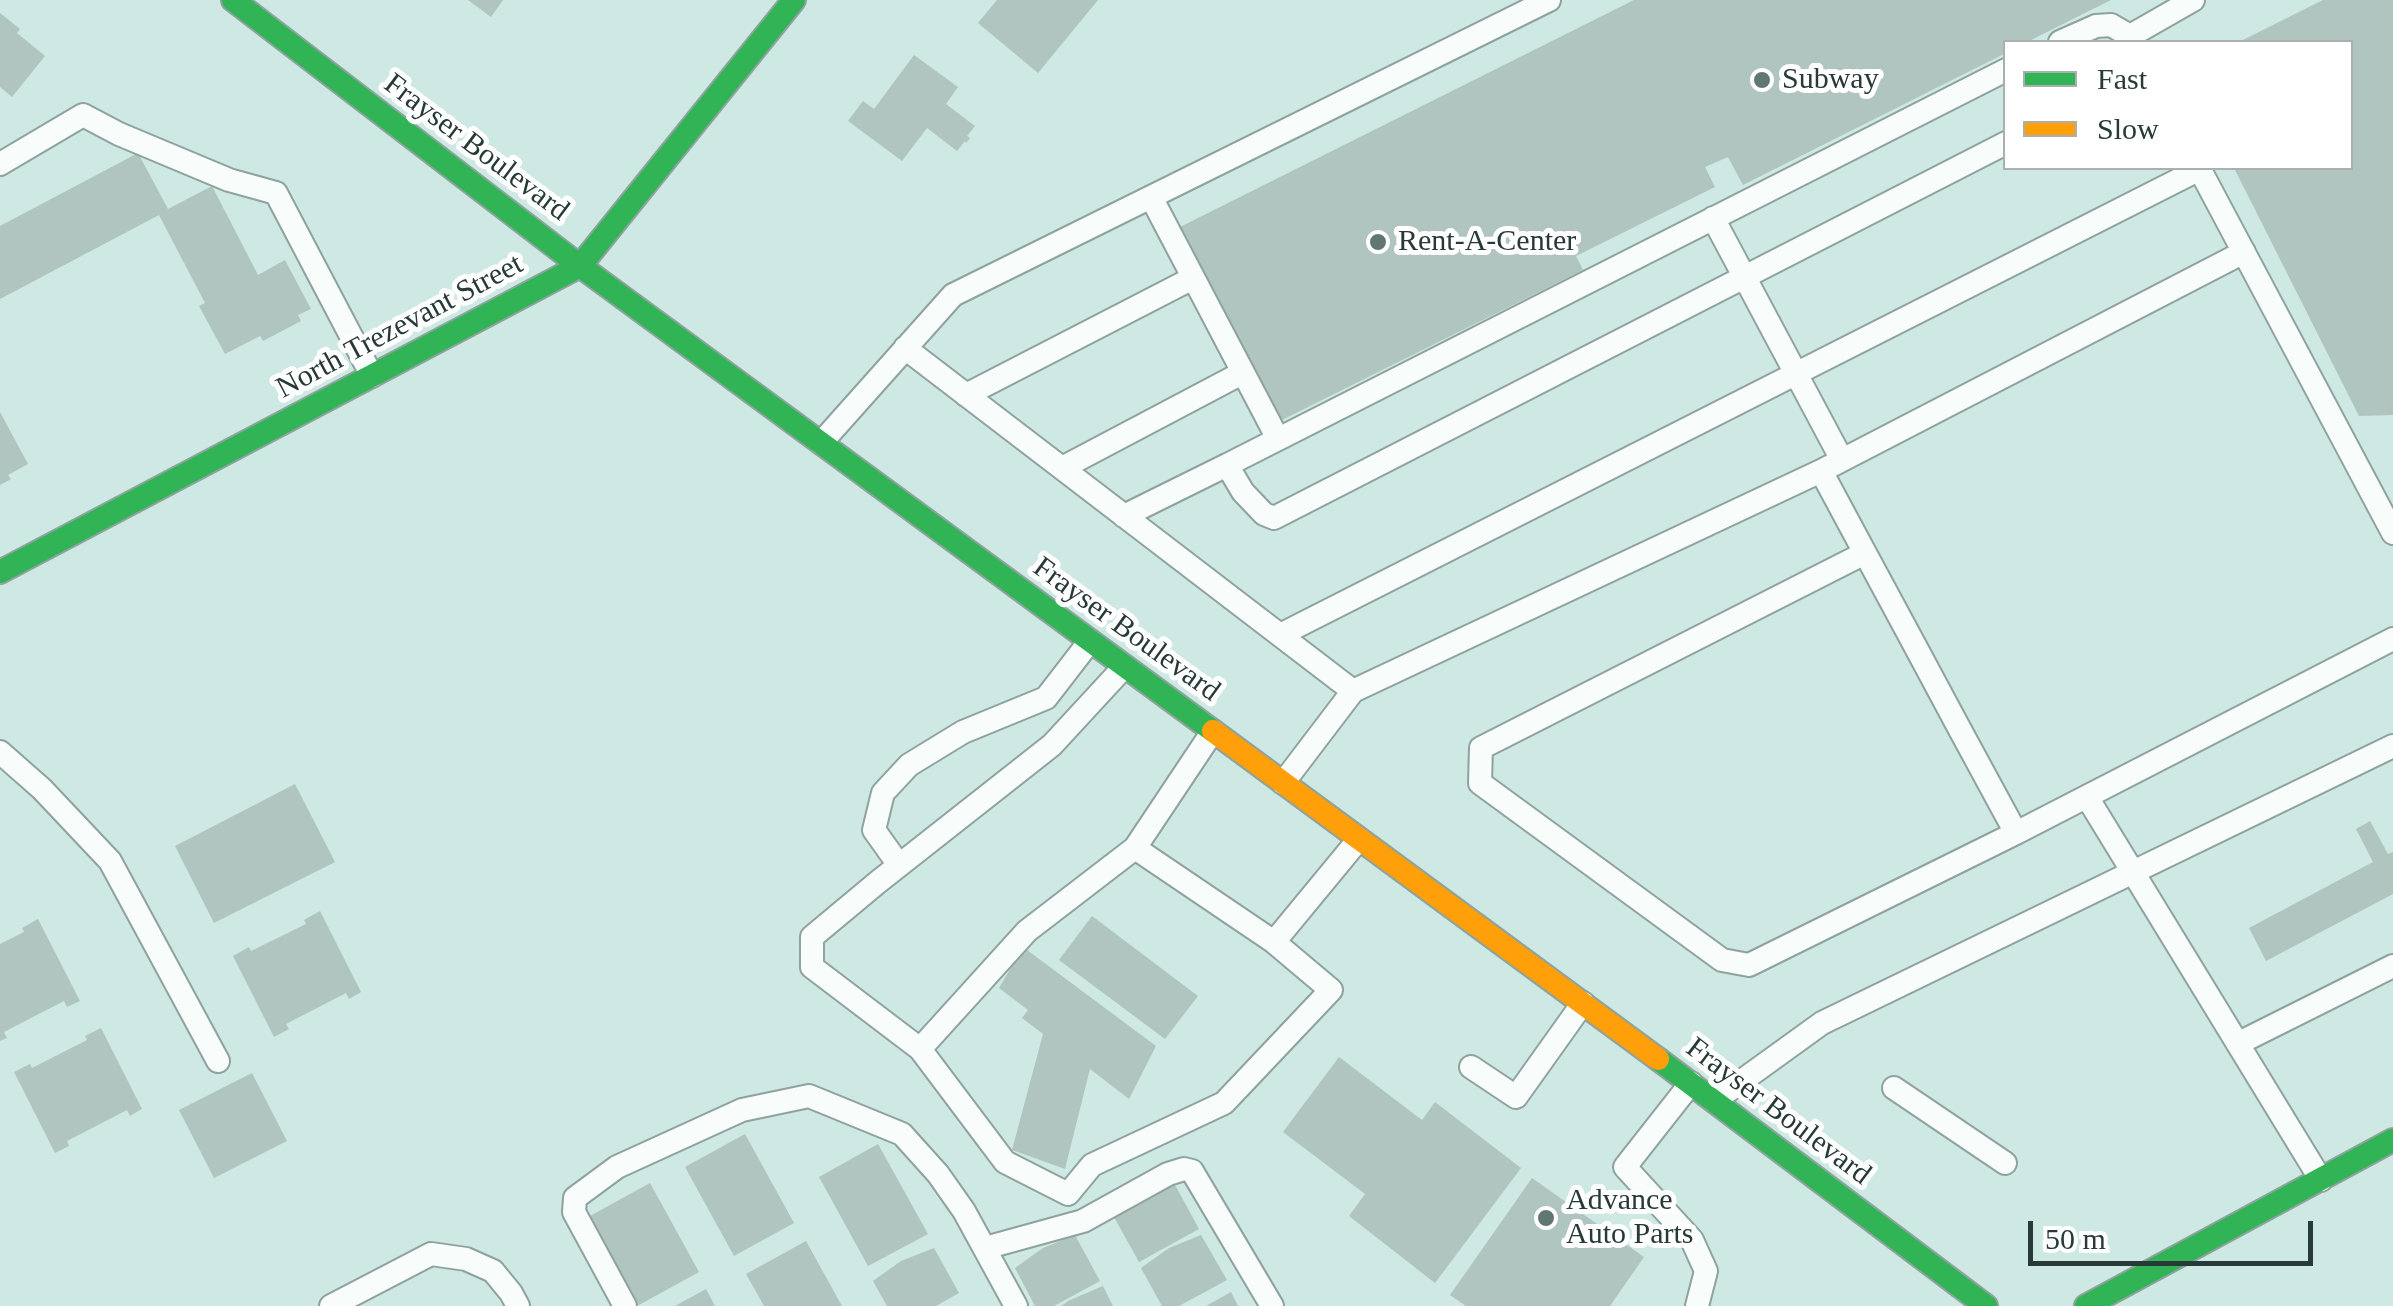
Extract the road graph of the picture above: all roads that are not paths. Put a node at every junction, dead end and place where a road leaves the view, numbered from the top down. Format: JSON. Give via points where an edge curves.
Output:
{"nodes":[{"id":1,"x":233,"y":0,"type":"edge"},
{"id":2,"x":794,"y":0,"type":"edge"},
{"id":3,"x":1549,"y":0,"type":"edge"},
{"id":4,"x":2193,"y":0,"type":"edge"},
{"id":5,"x":2131,"y":39,"type":"edge"},
{"id":6,"x":2064,"y":40,"type":"edge"},
{"id":7,"x":2003,"y":72,"type":"edge"},
{"id":8,"x":2003,"y":145,"type":"edge"},
{"id":9,"x":0,"y":164,"type":"edge"},
{"id":10,"x":2196,"y":170,"type":"edge"},
{"id":11,"x":2201,"y":170,"type":"edge"},
{"id":12,"x":1151,"y":197,"type":"junction"},
{"id":13,"x":1712,"y":218,"type":"junction"},
{"id":14,"x":2244,"y":252,"type":"junction"},
{"id":15,"x":580,"y":266,"type":"junction"},
{"id":16,"x":1744,"y":277,"type":"junction"},
{"id":17,"x":1193,"y":278,"type":"junction"},
{"id":18,"x":905,"y":348,"type":"junction"},
{"id":19,"x":1242,"y":373,"type":"junction"},
{"id":20,"x":1795,"y":374,"type":"junction"},
{"id":21,"x":372,"y":376,"type":"junction"},
{"id":22,"x":966,"y":395,"type":"junction"},
{"id":23,"x":1278,"y":439,"type":"junction"},
{"id":24,"x":821,"y":443,"type":"junction"},
{"id":25,"x":1227,"y":465,"type":"junction"},
{"id":26,"x":1831,"y":465,"type":"junction"},
{"id":27,"x":1062,"y":468,"type":"junction"},
{"id":28,"x":1124,"y":516,"type":"junction"},
{"id":29,"x":2393,"y":533,"type":"edge"},
{"id":30,"x":1865,"y":553,"type":"junction"},
{"id":31,"x":0,"y":572,"type":"edge"},
{"id":32,"x":1280,"y":635,"type":"junction"},
{"id":33,"x":2393,"y":639,"type":"edge"},
{"id":34,"x":1090,"y":641,"type":"junction"},
{"id":35,"x":1124,"y":666,"type":"junction"},
{"id":36,"x":1353,"y":691,"type":"junction"},
{"id":37,"x":1213,"y":731,"type":"junction"},
{"id":38,"x":2393,"y":746,"type":"edge"},
{"id":39,"x":0,"y":752,"type":"edge"},
{"id":40,"x":1284,"y":783,"type":"junction"},
{"id":41,"x":2088,"y":797,"type":"junction"},
{"id":42,"x":2016,"y":833,"type":"junction"},
{"id":43,"x":1359,"y":839,"type":"junction"},
{"id":44,"x":1135,"y":848,"type":"junction"},
{"id":45,"x":900,"y":865,"type":"junction"},
{"id":46,"x":2134,"y":872,"type":"junction"},
{"id":47,"x":1274,"y":942,"type":"junction"},
{"id":48,"x":2393,"y":966,"type":"edge"},
{"id":49,"x":1583,"y":1004,"type":"junction"},
{"id":50,"x":2239,"y":1043,"type":"junction"},
{"id":51,"x":920,"y":1049,"type":"junction"},
{"id":52,"x":218,"y":1061,"type":"dead end"},
{"id":53,"x":1471,"y":1067,"type":"dead end"},
{"id":54,"x":1691,"y":1083,"type":"junction"},
{"id":55,"x":1894,"y":1088,"type":"dead end"},
{"id":56,"x":1714,"y":1102,"type":"junction"},
{"id":57,"x":2392,"y":1142,"type":"edge"},
{"id":58,"x":2005,"y":1163,"type":"dead end"},
{"id":59,"x":2320,"y":1180,"type":"junction"},
{"id":60,"x":984,"y":1248,"type":"junction"},
{"id":61,"x":331,"y":1306,"type":"edge"},
{"id":62,"x":518,"y":1306,"type":"edge"},
{"id":63,"x":625,"y":1306,"type":"edge"},
{"id":64,"x":1016,"y":1306,"type":"edge"},
{"id":65,"x":1272,"y":1306,"type":"edge"},
{"id":66,"x":1698,"y":1306,"type":"edge"},
{"id":67,"x":1986,"y":1306,"type":"edge"},
{"id":68,"x":2086,"y":1306,"type":"edge"}],
"edges":[{"from":1,"to":15,"type":"main road","name":"Frayser Boulevard"},
{"from":2,"to":15,"type":"main road","name":"North Trezevant Street"},
{"from":3,"to":12,"type":"lane"},
{"from":4,"to":5,"type":"lane"},
{"from":5,"to":6,"type":"lane","via":[[2111,25]]},
{"from":7,"to":13,"type":"lane"},
{"from":8,"to":16,"type":"lane"},
{"from":9,"to":21,"type":"lane","via":[[83,115],[229,180],[276,192]]},
{"from":10,"to":20,"type":"lane"},
{"from":11,"to":14,"type":"lane"},
{"from":12,"to":17,"type":"lane"},
{"from":12,"to":18,"type":"lane","via":[[953,295]]},
{"from":13,"to":16,"type":"lane"},
{"from":13,"to":23,"type":"lane"},
{"from":14,"to":26,"type":"lane"},
{"from":14,"to":29,"type":"lane"},
{"from":15,"to":21,"type":"main road","name":"North Trezevant Street"},
{"from":15,"to":24,"type":"main road","name":"Frayser Boulevard"},
{"from":16,"to":20,"type":"lane"},
{"from":16,"to":25,"type":"lane","via":[[1274,518],[1243,492]]},
{"from":17,"to":19,"type":"lane"},
{"from":17,"to":22,"type":"lane"},
{"from":18,"to":22,"type":"lane"},
{"from":18,"to":24,"type":"lane"},
{"from":19,"to":23,"type":"lane"},
{"from":19,"to":27,"type":"lane"},
{"from":20,"to":26,"type":"lane"},
{"from":20,"to":32,"type":"lane"},
{"from":21,"to":31,"type":"main road","name":"North Trezevant Street"},
{"from":22,"to":27,"type":"lane"},
{"from":23,"to":25,"type":"lane"},
{"from":24,"to":34,"type":"main road","name":"Frayser Boulevard"},
{"from":25,"to":28,"type":"lane"},
{"from":26,"to":30,"type":"lane"},
{"from":26,"to":36,"type":"lane"},
{"from":27,"to":28,"type":"lane"},
{"from":28,"to":32,"type":"lane"},
{"from":30,"to":42,"type":"lane"},
{"from":30,"to":42,"type":"lane","via":[[1481,748],[1480,783],[1722,960],[1750,965]]},
{"from":32,"to":36,"type":"lane"},
{"from":33,"to":41,"type":"lane"},
{"from":34,"to":35,"type":"main road","name":"Frayser Boulevard"},
{"from":34,"to":45,"type":"lane","via":[[1046,698],[963,732],[909,764],[882,793],[874,830]]},
{"from":35,"to":37,"type":"main road","name":"Frayser Boulevard"},
{"from":35,"to":45,"type":"lane","via":[[1052,746]]},
{"from":36,"to":40,"type":"lane"},
{"from":37,"to":40,"type":"main road","name":"Frayser Boulevard"},
{"from":37,"to":44,"type":"lane"},
{"from":38,"to":46,"type":"lane"},
{"from":39,"to":52,"type":"lane","via":[[110,861]]},
{"from":40,"to":43,"type":"main road","name":"Frayser Boulevard"},
{"from":41,"to":42,"type":"lane"},
{"from":41,"to":46,"type":"lane"},
{"from":43,"to":47,"type":"lane"},
{"from":43,"to":49,"type":"main road","name":"Frayser Boulevard"},
{"from":44,"to":47,"type":"lane"},
{"from":44,"to":51,"type":"lane","via":[[1027,931]]},
{"from":45,"to":51,"type":"lane","via":[[812,937],[812,967]]},
{"from":46,"to":50,"type":"lane"},
{"from":46,"to":56,"type":"lane","via":[[1822,1023]]},
{"from":47,"to":51,"type":"lane","via":[[1332,990],[1224,1103],[1092,1164],[1068,1194],[1005,1162]]},
{"from":48,"to":50,"type":"lane"},
{"from":49,"to":53,"type":"lane","via":[[1516,1097]]},
{"from":49,"to":54,"type":"main road","name":"Frayser Boulevard"},
{"from":50,"to":59,"type":"lane"},
{"from":54,"to":56,"type":"main road","name":"Frayser Boulevard"},
{"from":54,"to":66,"type":"lane","via":[[1625,1167],[1692,1240],[1706,1271]]},
{"from":55,"to":58,"type":"lane"},
{"from":56,"to":67,"type":"main road","name":"Frayser Boulevard"},
{"from":57,"to":59,"type":"main road"},
{"from":59,"to":68,"type":"main road"},
{"from":60,"to":63,"type":"lane","via":[[938,1174],[902,1134],[809,1096],[742,1110],[617,1167],[575,1198],[574,1212]]},
{"from":60,"to":64,"type":"lane"},
{"from":60,"to":65,"type":"lane","via":[[1083,1221],[1184,1169],[1192,1171]]},
{"from":61,"to":62,"type":"lane","via":[[431,1254],[466,1258],[493,1271]]}]}
